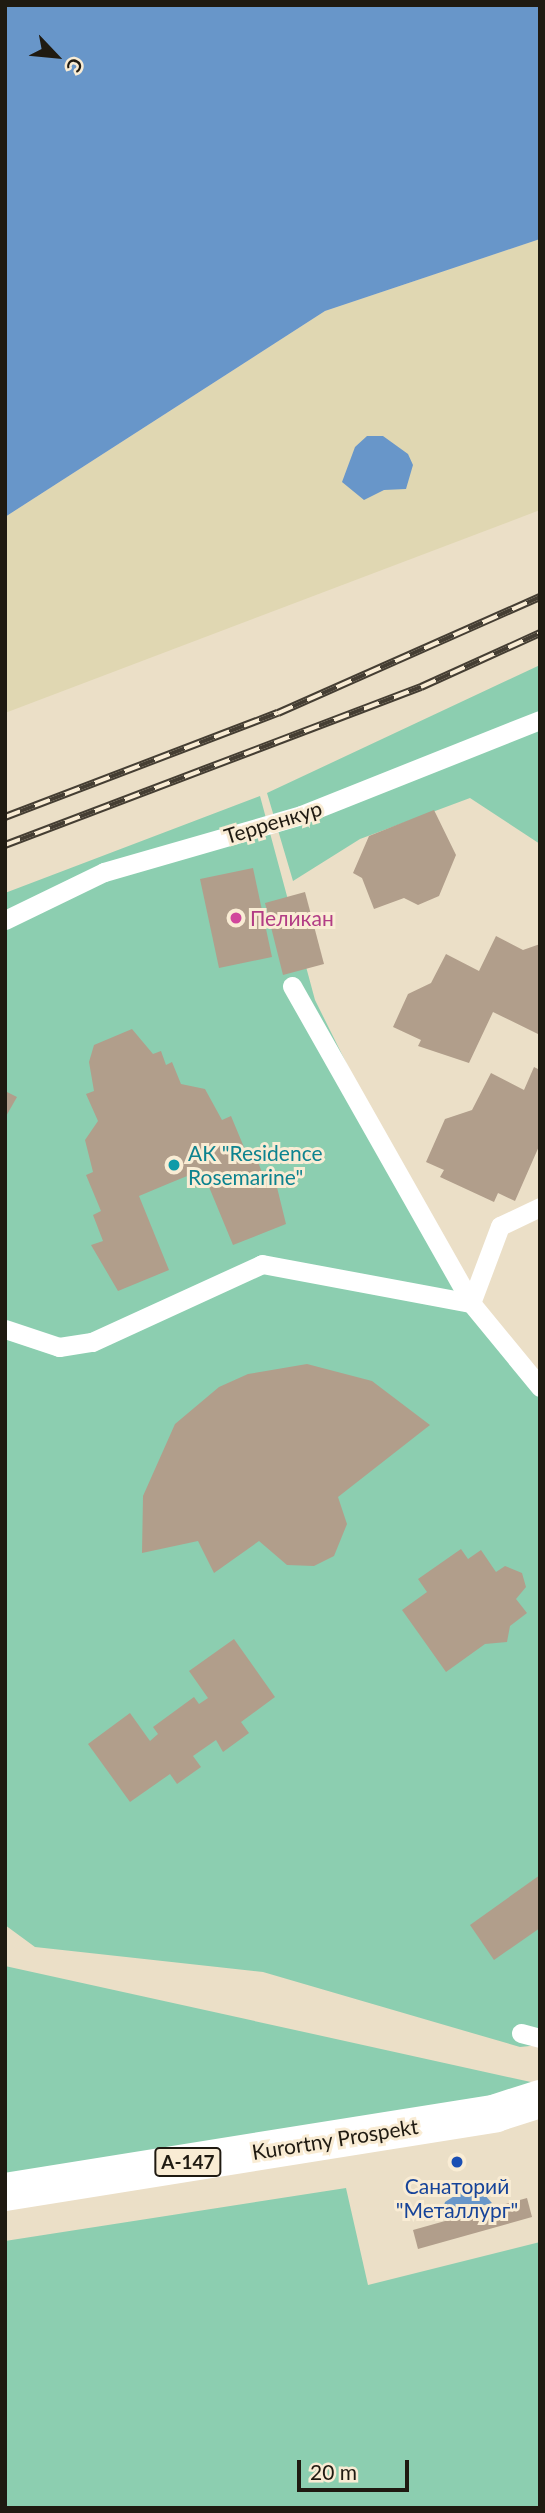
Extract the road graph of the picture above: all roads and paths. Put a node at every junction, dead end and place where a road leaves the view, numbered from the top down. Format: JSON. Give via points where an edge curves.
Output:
{"nodes":[{"id":1,"x":540,"y":720,"type":"edge"},
{"id":2,"x":5,"y":920,"type":"edge"},
{"id":3,"x":292,"y":986,"type":"dead end"},
{"id":4,"x":540,"y":1207,"type":"edge"},
{"id":5,"x":471,"y":1303,"type":"junction"},
{"id":6,"x":5,"y":1329,"type":"edge"},
{"id":7,"x":540,"y":1387,"type":"edge"},
{"id":8,"x":540,"y":2099,"type":"edge"},
{"id":9,"x":5,"y":2192,"type":"edge"}],
"edges":[{"from":1,"to":2,"type":"lane","name":"Терренкур","via":[[302,815],[104,872]]},
{"from":3,"to":5,"type":"lane"},
{"from":4,"to":5,"type":"lane","via":[[500,1226]]},
{"from":5,"to":6,"type":"lane","via":[[262,1264],[92,1342],[59,1347]]},
{"from":5,"to":7,"type":"lane"},
{"from":8,"to":9,"type":"main road","name":"Kurortny Prospekt","number":"А-147","via":[[496,2113]]}]}
